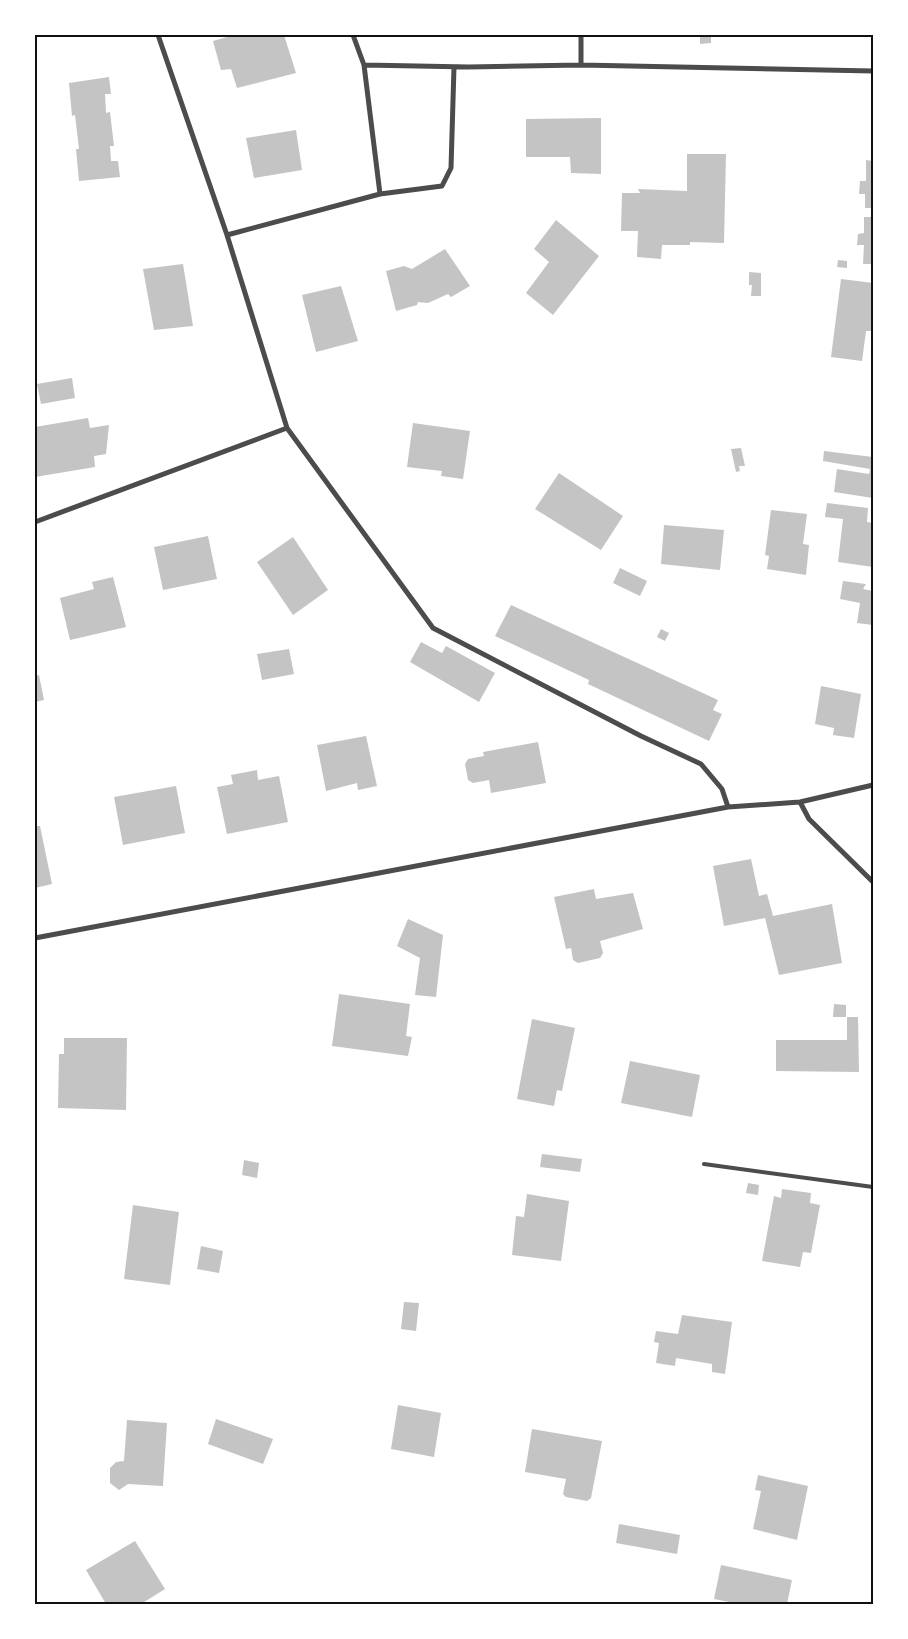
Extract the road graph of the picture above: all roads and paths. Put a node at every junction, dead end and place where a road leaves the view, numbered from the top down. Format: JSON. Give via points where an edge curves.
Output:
{"nodes":[{"id":1,"x":158,"y":35,"type":"edge"},
{"id":2,"x":353,"y":35,"type":"edge"},
{"id":3,"x":581,"y":35,"type":"edge"},
{"id":4,"x":364,"y":65,"type":"junction"},
{"id":5,"x":581,"y":65,"type":"junction"},
{"id":6,"x":454,"y":67,"type":"junction"},
{"id":7,"x":873,"y":71,"type":"edge"},
{"id":8,"x":380,"y":194,"type":"junction"},
{"id":9,"x":227,"y":234,"type":"junction"},
{"id":10,"x":287,"y":428,"type":"junction"},
{"id":11,"x":35,"y":522,"type":"edge"},
{"id":12,"x":873,"y":785,"type":"edge"},
{"id":13,"x":800,"y":802,"type":"junction"},
{"id":14,"x":728,"y":806,"type":"junction"},
{"id":15,"x":873,"y":882,"type":"edge"},
{"id":16,"x":35,"y":938,"type":"edge"},
{"id":17,"x":704,"y":1164,"type":"dead end"},
{"id":18,"x":873,"y":1187,"type":"edge"}],
"edges":[{"from":1,"to":9,"type":"street"},
{"from":2,"to":4,"type":"street"},
{"from":3,"to":5,"type":"street"},
{"from":4,"to":6,"type":"street"},
{"from":4,"to":8,"type":"street"},
{"from":5,"to":6,"type":"street"},
{"from":5,"to":7,"type":"street"},
{"from":6,"to":8,"type":"street","via":[[451,168],[442,186]]},
{"from":8,"to":9,"type":"street"},
{"from":9,"to":10,"type":"street"},
{"from":10,"to":11,"type":"street"},
{"from":10,"to":14,"type":"street","via":[[434,628],[701,764],[722,789]]},
{"from":12,"to":13,"type":"street"},
{"from":13,"to":14,"type":"street"},
{"from":13,"to":15,"type":"street","via":[[809,819]]},
{"from":14,"to":16,"type":"street"},
{"from":17,"to":18,"type":"lane"}]}
